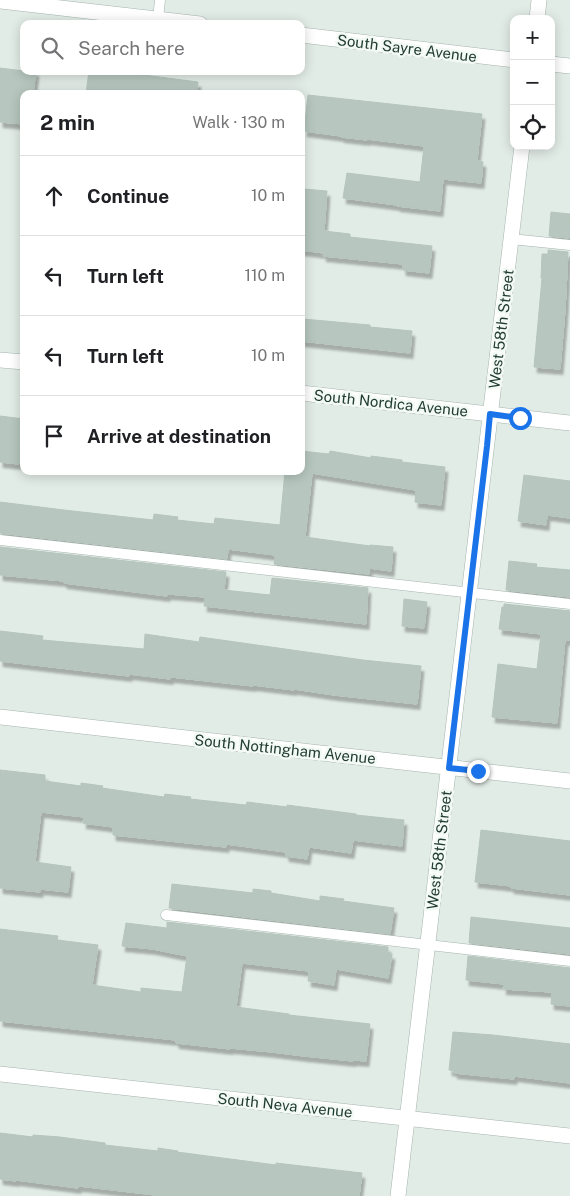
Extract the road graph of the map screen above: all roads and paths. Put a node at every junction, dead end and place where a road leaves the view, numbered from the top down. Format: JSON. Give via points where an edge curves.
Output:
{"nodes":[{"id":1,"x":160,"y":0,"type":"edge"},
{"id":2,"x":539,"y":0,"type":"edge"},
{"id":3,"x":0,"y":1,"type":"edge"},
{"id":4,"x":537,"y":15,"type":"edge"},
{"id":5,"x":158,"y":19,"type":"junction"},
{"id":6,"x":166,"y":20,"type":"edge"},
{"id":7,"x":305,"y":35,"type":"edge"},
{"id":8,"x":510,"y":60,"type":"edge"},
{"id":9,"x":555,"y":64,"type":"edge"},
{"id":10,"x":570,"y":66,"type":"edge"},
{"id":11,"x":522,"y":150,"type":"edge"},
{"id":12,"x":511,"y":239,"type":"junction"},
{"id":13,"x":570,"y":245,"type":"edge"},
{"id":14,"x":0,"y":360,"type":"edge"},
{"id":15,"x":20,"y":362,"type":"edge"},
{"id":16,"x":305,"y":393,"type":"edge"},
{"id":17,"x":490,"y":414,"type":"junction"},
{"id":18,"x":570,"y":423,"type":"edge"},
{"id":19,"x":0,"y":540,"type":"edge"},
{"id":20,"x":470,"y":592,"type":"junction"},
{"id":21,"x":570,"y":604,"type":"edge"},
{"id":22,"x":0,"y":717,"type":"edge"},
{"id":23,"x":449,"y":768,"type":"junction"},
{"id":24,"x":570,"y":781,"type":"edge"},
{"id":25,"x":166,"y":915,"type":"dead end"},
{"id":26,"x":428,"y":945,"type":"junction"},
{"id":27,"x":570,"y":961,"type":"edge"},
{"id":28,"x":0,"y":1074,"type":"edge"},
{"id":29,"x":408,"y":1118,"type":"junction"},
{"id":30,"x":570,"y":1136,"type":"edge"},
{"id":31,"x":398,"y":1196,"type":"edge"}],
"edges":[{"from":1,"to":5,"type":"lane"},
{"from":2,"to":4,"type":"street"},
{"from":3,"to":5,"type":"street"},
{"from":5,"to":6,"type":"street"},
{"from":7,"to":8,"type":"street","name":"South Sayre Avenue"},
{"from":9,"to":10,"type":"street"},
{"from":11,"to":12,"type":"street","name":"West 58th Street"},
{"from":12,"to":13,"type":"lane"},
{"from":12,"to":17,"type":"street","name":"West 58th Street"},
{"from":14,"to":15,"type":"street"},
{"from":16,"to":17,"type":"street","name":"South Nordica Avenue"},
{"from":17,"to":18,"type":"street","name":"South Nordica Avenue"},
{"from":17,"to":20,"type":"street","name":"West 58th Street"},
{"from":19,"to":20,"type":"lane"},
{"from":20,"to":21,"type":"lane"},
{"from":20,"to":23,"type":"street","name":"West 58th Street"},
{"from":22,"to":23,"type":"street","name":"South Nottingham Avenue"},
{"from":23,"to":24,"type":"street","name":"South Nottingham Avenue"},
{"from":23,"to":26,"type":"street","name":"West 58th Street"},
{"from":25,"to":26,"type":"lane"},
{"from":26,"to":27,"type":"lane"},
{"from":26,"to":29,"type":"street","name":"West 58th Street"},
{"from":28,"to":29,"type":"street","name":"South Neva Avenue"},
{"from":29,"to":30,"type":"street","name":"South Neva Avenue"},
{"from":29,"to":31,"type":"street","name":"West 58th Street"}]}
